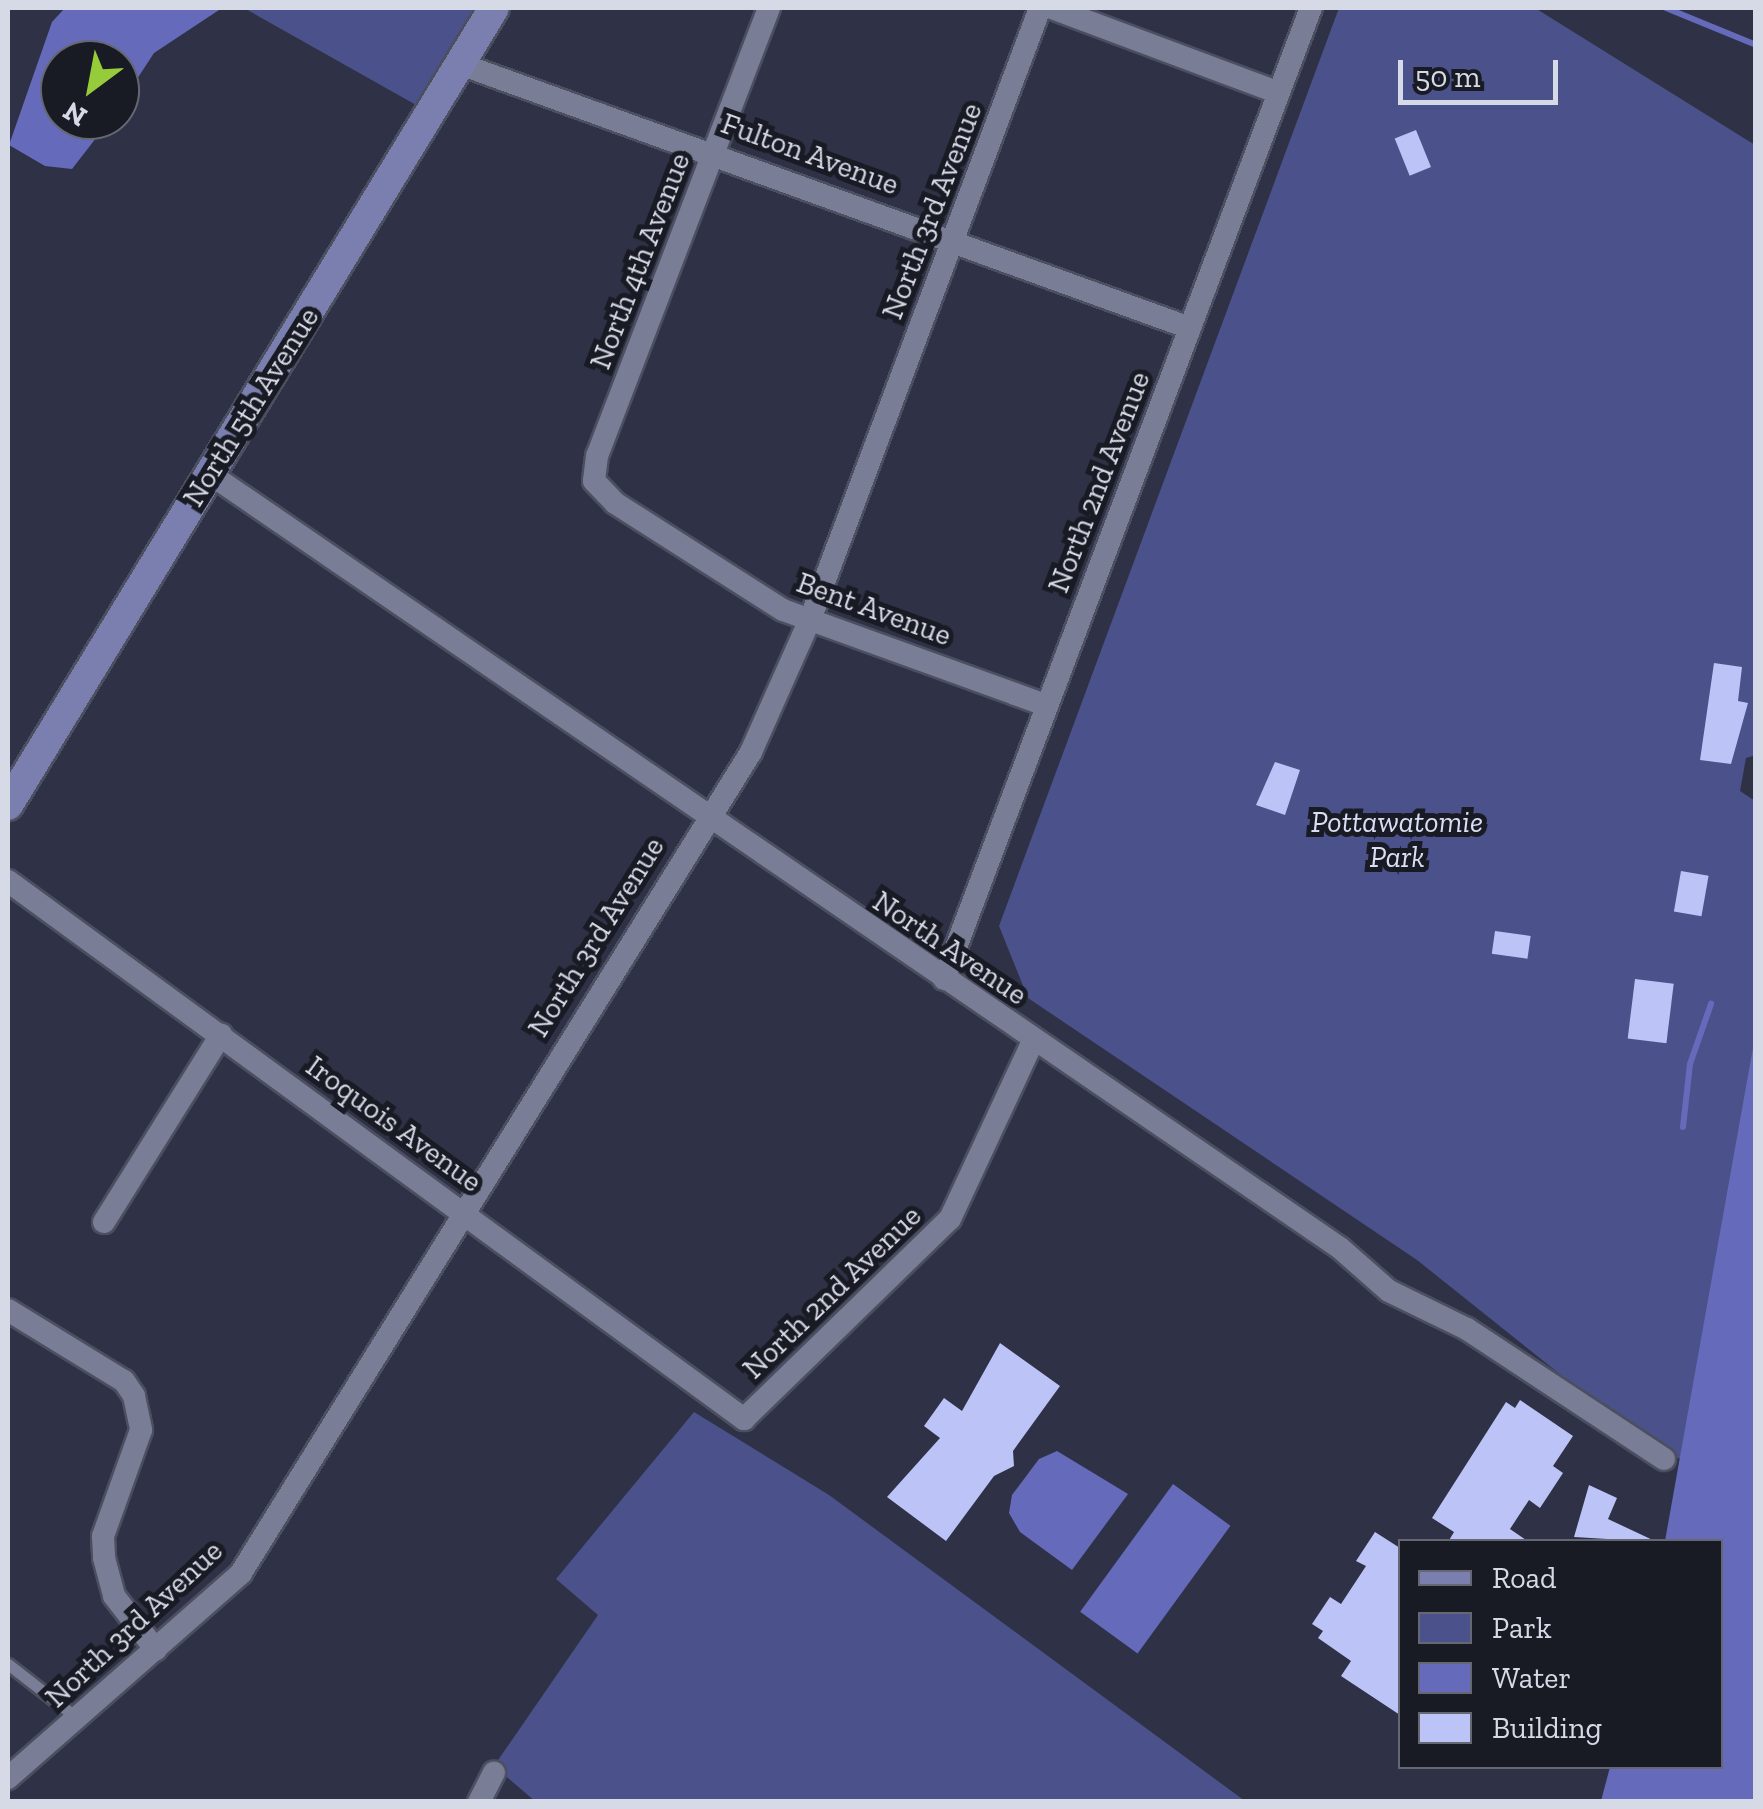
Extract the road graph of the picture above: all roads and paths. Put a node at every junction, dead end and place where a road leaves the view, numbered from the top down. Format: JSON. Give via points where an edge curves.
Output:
{"nodes":[{"id":1,"x":494,"y":8,"type":"edge"},
{"id":2,"x":770,"y":8,"type":"edge"},
{"id":3,"x":1040,"y":8,"type":"edge"},
{"id":4,"x":1052,"y":8,"type":"edge"},
{"id":5,"x":1311,"y":8,"type":"edge"},
{"id":6,"x":462,"y":65,"type":"junction"},
{"id":7,"x":1279,"y":93,"type":"junction"},
{"id":8,"x":715,"y":150,"type":"junction"},
{"id":9,"x":954,"y":239,"type":"junction"},
{"id":10,"x":1190,"y":328,"type":"junction"},
{"id":11,"x":210,"y":474,"type":"junction"},
{"id":12,"x":594,"y":481,"type":"joint"},
{"id":13,"x":811,"y":617,"type":"junction"},
{"id":14,"x":1046,"y":705,"type":"junction"},
{"id":15,"x":8,"y":805,"type":"edge"},
{"id":16,"x":705,"y":818,"type":"junction"},
{"id":17,"x":8,"y":881,"type":"edge"},
{"id":18,"x":944,"y":979,"type":"junction"},
{"id":19,"x":221,"y":1035,"type":"junction"},
{"id":20,"x":1034,"y":1041,"type":"junction"},
{"id":21,"x":462,"y":1210,"type":"junction"},
{"id":22,"x":104,"y":1222,"type":"dead end"},
{"id":23,"x":8,"y":1310,"type":"edge"},
{"id":24,"x":744,"y":1419,"type":"joint"},
{"id":25,"x":1664,"y":1459,"type":"dead end"},
{"id":26,"x":156,"y":1650,"type":"junction"},
{"id":27,"x":8,"y":1664,"type":"edge"},
{"id":28,"x":77,"y":1718,"type":"junction"},
{"id":29,"x":494,"y":1773,"type":"dead end"},
{"id":30,"x":8,"y":1778,"type":"edge"},
{"id":31,"x":479,"y":1802,"type":"edge"}],
"edges":[{"from":1,"to":6,"type":"main road","name":"North 5th Avenue"},
{"from":2,"to":8,"type":"street","name":"North 4th Avenue"},
{"from":3,"to":9,"type":"street","name":"North 3rd Avenue"},
{"from":4,"to":7,"type":"street"},
{"from":5,"to":7,"type":"street","name":"North 2nd Avenue"},
{"from":6,"to":8,"type":"street","name":"Fulton Avenue"},
{"from":6,"to":11,"type":"main road","name":"North 5th Avenue"},
{"from":7,"to":10,"type":"street","name":"North 2nd Avenue"},
{"from":8,"to":9,"type":"street","name":"Fulton Avenue"},
{"from":8,"to":12,"type":"street","name":"North 4th Avenue","via":[[597,456]]},
{"from":9,"to":10,"type":"street","name":"Fulton Avenue"},
{"from":9,"to":13,"type":"street","name":"North 3rd Avenue"},
{"from":10,"to":14,"type":"street","name":"North 2nd Avenue"},
{"from":11,"to":15,"type":"main road","name":"North 5th Avenue"},
{"from":11,"to":16,"type":"street","name":"North Avenue"},
{"from":12,"to":13,"type":"street","name":"Bent Avenue","via":[[615,503],[782,610]]},
{"from":13,"to":14,"type":"street","name":"Bent Avenue"},
{"from":13,"to":16,"type":"street","name":"North 3rd Avenue","via":[[750,752]]},
{"from":14,"to":18,"type":"street","name":"North 2nd Avenue"},
{"from":16,"to":18,"type":"street","name":"North Avenue"},
{"from":16,"to":21,"type":"street","name":"North 3rd Avenue"},
{"from":17,"to":19,"type":"street","name":"Iroquois Avenue"},
{"from":18,"to":20,"type":"street","name":"North Avenue"},
{"from":19,"to":21,"type":"street","name":"Iroquois Avenue"},
{"from":19,"to":22,"type":"street"},
{"from":20,"to":24,"type":"street","name":"North 2nd Avenue","via":[[950,1219]]},
{"from":20,"to":25,"type":"street","name":"North Avenue","via":[[1340,1248],[1389,1292],[1467,1328]]},
{"from":21,"to":24,"type":"street","name":"Iroquois Avenue"},
{"from":21,"to":26,"type":"street","name":"North 3rd Avenue","via":[[241,1573]]},
{"from":23,"to":26,"type":"street","via":[[124,1381],[134,1396],[140,1430],[103,1536],[104,1558],[114,1596]]},
{"from":26,"to":28,"type":"street","name":"North 3rd Avenue"},
{"from":27,"to":28,"type":"lane"},
{"from":28,"to":30,"type":"street","name":"North 3rd Avenue"},
{"from":29,"to":31,"type":"street"}]}
